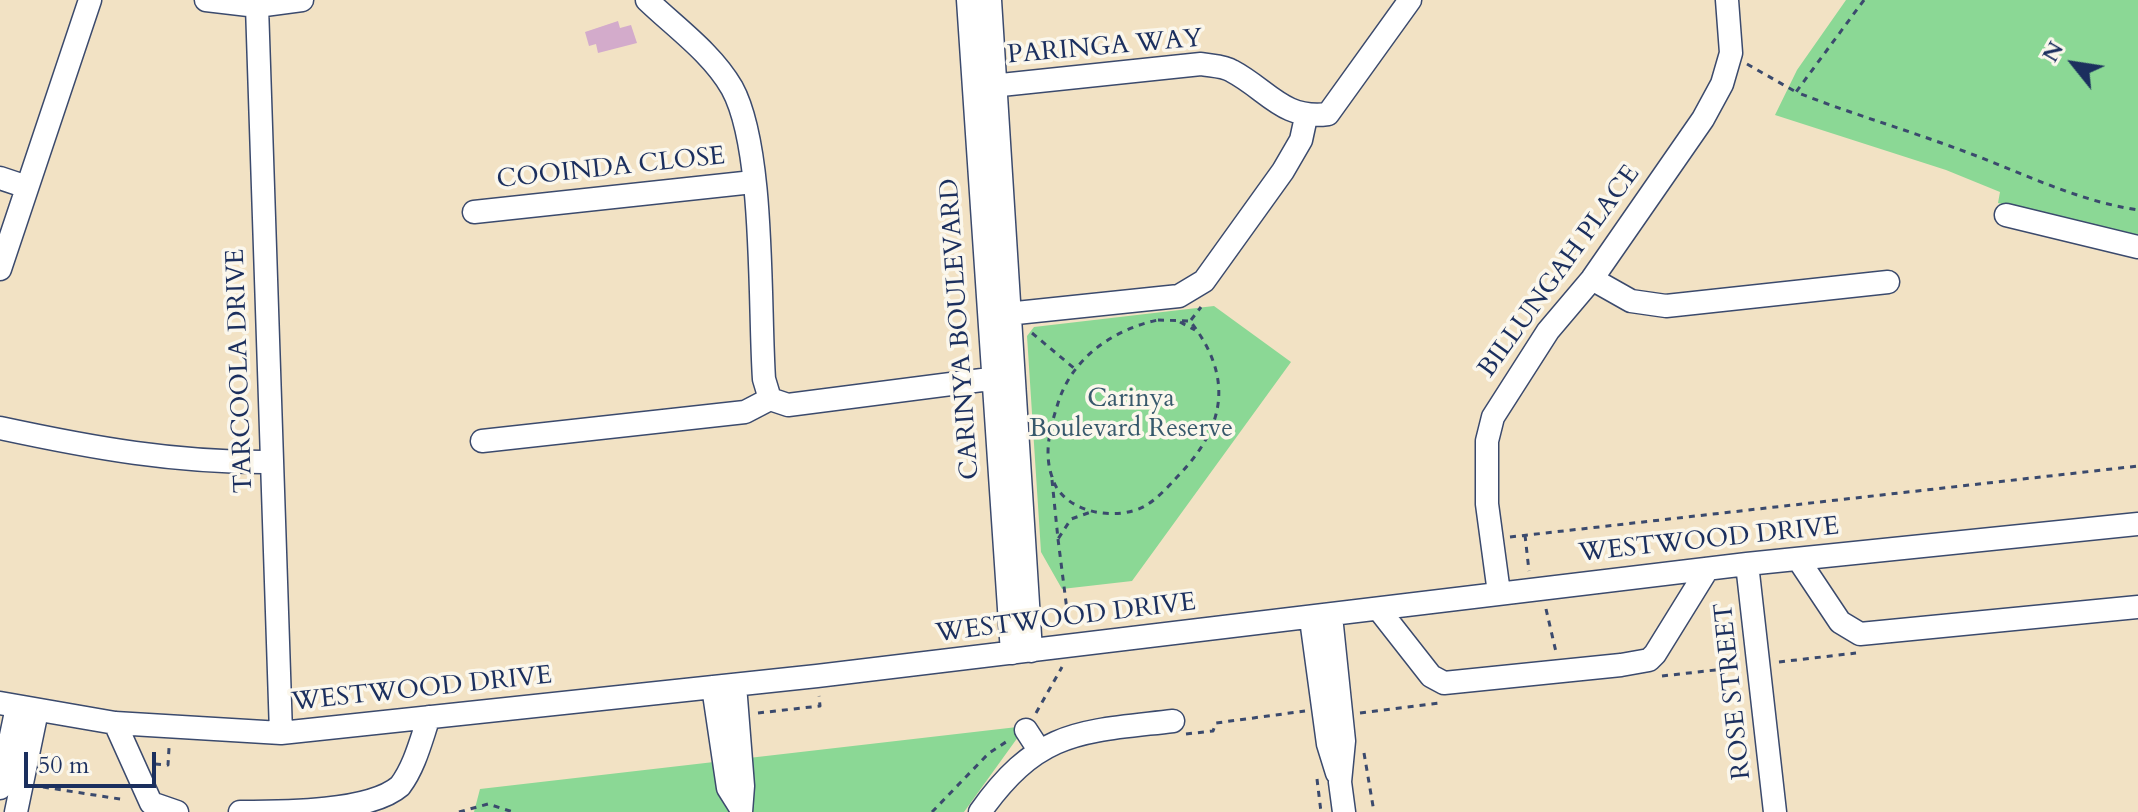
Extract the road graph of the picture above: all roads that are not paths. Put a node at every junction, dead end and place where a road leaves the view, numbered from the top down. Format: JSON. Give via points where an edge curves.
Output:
{"nodes":[{"id":1,"x":90,"y":0,"type":"edge"},
{"id":2,"x":206,"y":0,"type":"edge"},
{"id":3,"x":302,"y":0,"type":"edge"},
{"id":4,"x":647,"y":0,"type":"edge"},
{"id":5,"x":1410,"y":0,"type":"edge"},
{"id":6,"x":1727,"y":0,"type":"edge"},
{"id":7,"x":980,"y":5,"type":"edge"},
{"id":8,"x":257,"y":6,"type":"junction"},
{"id":9,"x":983,"y":87,"type":"junction"},
{"id":10,"x":1306,"y":117,"type":"junction"},
{"id":11,"x":0,"y":178,"type":"edge"},
{"id":12,"x":753,"y":182,"type":"junction"},
{"id":13,"x":27,"y":187,"type":"junction"},
{"id":14,"x":474,"y":212,"type":"dead end"},
{"id":15,"x":2006,"y":215,"type":"dead end"},
{"id":16,"x":2138,"y":247,"type":"edge"},
{"id":17,"x":0,"y":269,"type":"edge"},
{"id":18,"x":1592,"y":279,"type":"junction"},
{"id":19,"x":1888,"y":282,"type":"dead end"},
{"id":20,"x":1007,"y":319,"type":"junction"},
{"id":21,"x":1003,"y":378,"type":"junction"},
{"id":22,"x":770,"y":399,"type":"junction"},
{"id":23,"x":0,"y":428,"type":"edge"},
{"id":24,"x":482,"y":441,"type":"dead end"},
{"id":25,"x":272,"y":462,"type":"junction"},
{"id":26,"x":2138,"y":524,"type":"edge"},
{"id":27,"x":1798,"y":559,"type":"junction"},
{"id":28,"x":1747,"y":564,"type":"junction"},
{"id":29,"x":1707,"y":570,"type":"junction"},
{"id":30,"x":1499,"y":593,"type":"junction"},
{"id":31,"x":2138,"y":607,"type":"edge"},
{"id":32,"x":1380,"y":611,"type":"junction"},
{"id":33,"x":1321,"y":618,"type":"junction"},
{"id":34,"x":1022,"y":652,"type":"junction"},
{"id":35,"x":724,"y":686,"type":"junction"},
{"id":36,"x":18,"y":707,"type":"edge"},
{"id":37,"x":429,"y":717,"type":"junction"},
{"id":38,"x":1173,"y":721,"type":"dead end"},
{"id":39,"x":115,"y":723,"type":"junction"},
{"id":40,"x":1026,"y":730,"type":"road end"},
{"id":41,"x":281,"y":733,"type":"junction"},
{"id":42,"x":1039,"y":750,"type":"junction"},
{"id":43,"x":0,"y":788,"type":"edge"},
{"id":44,"x":740,"y":810,"type":"edge"},
{"id":45,"x":16,"y":812,"type":"edge"},
{"id":46,"x":177,"y":812,"type":"edge"},
{"id":47,"x":240,"y":812,"type":"edge"},
{"id":48,"x":980,"y":812,"type":"edge"},
{"id":49,"x":1344,"y":812,"type":"edge"},
{"id":50,"x":1775,"y":812,"type":"edge"}],
"edges":[{"from":1,"to":13,"type":"street"},
{"from":2,"to":8,"type":"street"},
{"from":3,"to":8,"type":"street"},
{"from":4,"to":12,"type":"street","via":[[731,85],[745,117]]},
{"from":5,"to":10,"type":"street","via":[[1328,114]]},
{"from":6,"to":18,"type":"street","name":"BILLUNGAH PLACE","via":[[1731,53],[1722,84]]},
{"from":7,"to":9,"type":"street","name":"CARINYA BOULEVARD"},
{"from":8,"to":25,"type":"street","name":"TARCOOLA DRIVE"},
{"from":9,"to":10,"type":"street","name":"PARINGA WAY","via":[[1201,64],[1230,69]]},
{"from":9,"to":20,"type":"street","name":"CARINYA BOULEVARD","via":[[991,205]]},
{"from":10,"to":20,"type":"street","via":[[1301,140],[1283,171],[1204,281],[1179,296]]},
{"from":11,"to":13,"type":"street"},
{"from":12,"to":14,"type":"street","name":"COOINDA CLOSE"},
{"from":12,"to":22,"type":"street","via":[[764,379]]},
{"from":13,"to":17,"type":"street"},
{"from":15,"to":16,"type":"street"},
{"from":18,"to":19,"type":"street","via":[[1631,301],[1666,306]]},
{"from":18,"to":30,"type":"street","name":"BILLUNGAH PLACE","via":[[1548,331],[1493,417],[1487,441],[1487,504]]},
{"from":20,"to":21,"type":"street","name":"CARINYA BOULEVARD"},
{"from":21,"to":22,"type":"street","via":[[788,405]]},
{"from":21,"to":34,"type":"street","name":"CARINYA BOULEVARD"},
{"from":22,"to":24,"type":"street","via":[[745,412]]},
{"from":23,"to":25,"type":"street","via":[[120,454]]},
{"from":25,"to":41,"type":"street","name":"TARCOOLA DRIVE"},
{"from":26,"to":27,"type":"street","name":"WESTWOOD DRIVE"},
{"from":27,"to":28,"type":"street","name":"WESTWOOD DRIVE"},
{"from":27,"to":31,"type":"street","via":[[1840,622],[1860,634]]},
{"from":28,"to":29,"type":"street","name":"WESTWOOD DRIVE"},
{"from":28,"to":50,"type":"street","name":"ROSE STREET"},
{"from":29,"to":30,"type":"street","name":"WESTWOOD DRIVE"},
{"from":29,"to":32,"type":"street","via":[[1655,654],[1621,665],[1444,683],[1431,676]]},
{"from":30,"to":32,"type":"street","name":"WESTWOOD DRIVE"},
{"from":32,"to":33,"type":"street","name":"WESTWOOD DRIVE"},
{"from":33,"to":34,"type":"street","name":"WESTWOOD DRIVE"},
{"from":33,"to":49,"type":"street","via":[[1344,741]]},
{"from":34,"to":35,"type":"street","name":"WESTWOOD DRIVE"},
{"from":35,"to":37,"type":"street","name":"WESTWOOD DRIVE"},
{"from":35,"to":44,"type":"street","via":[[743,786]]},
{"from":36,"to":39,"type":"street","name":"WESTWOOD DRIVE"},
{"from":36,"to":43,"type":"street"},
{"from":36,"to":45,"type":"street"},
{"from":37,"to":41,"type":"street","name":"WESTWOOD DRIVE"},
{"from":37,"to":47,"type":"street","via":[[400,786],[380,804],[353,812]]},
{"from":38,"to":42,"type":"street","via":[[1082,732]]},
{"from":39,"to":41,"type":"street","name":"WESTWOOD DRIVE"},
{"from":39,"to":46,"type":"street","via":[[151,803]]},
{"from":40,"to":42,"type":"street"},
{"from":42,"to":48,"type":"street","via":[[1014,769]]}]}
